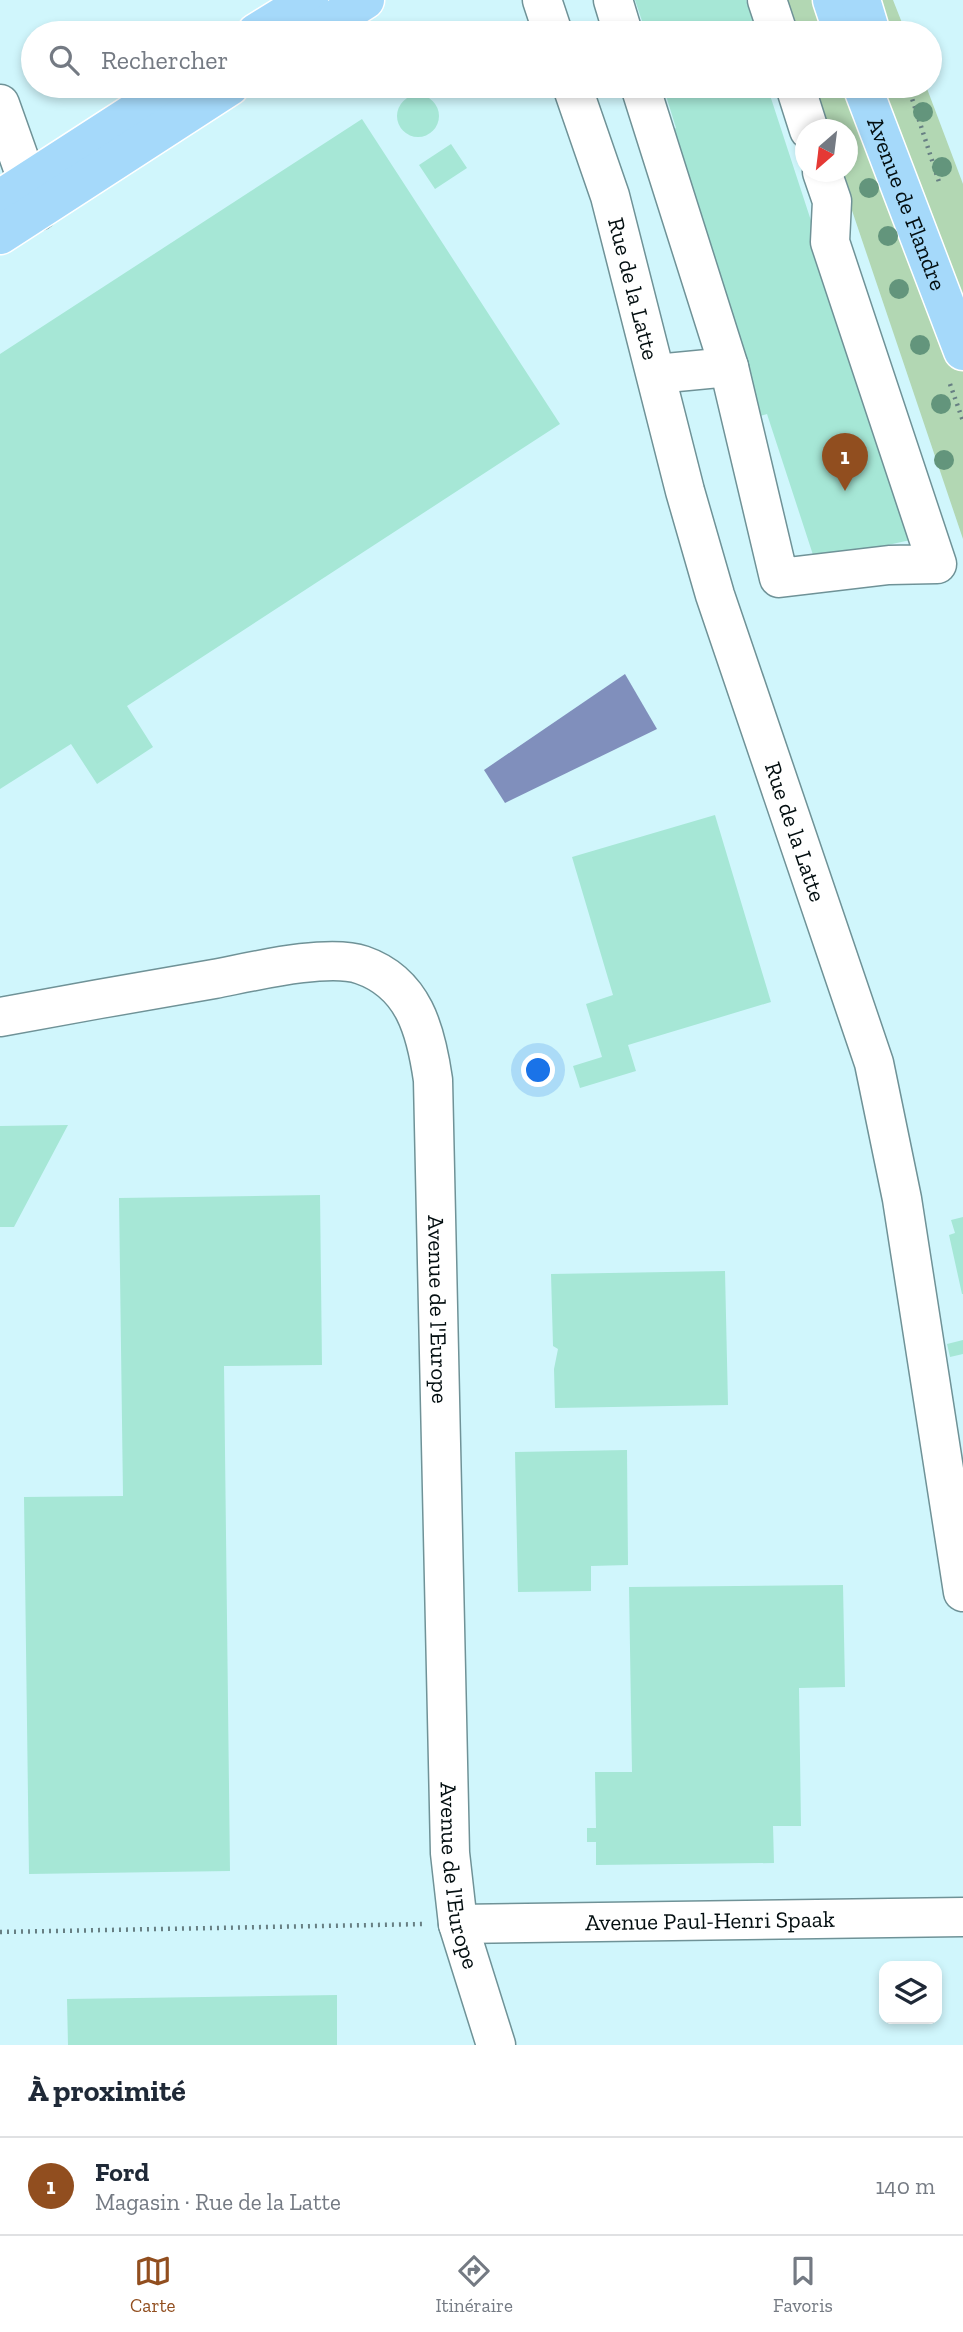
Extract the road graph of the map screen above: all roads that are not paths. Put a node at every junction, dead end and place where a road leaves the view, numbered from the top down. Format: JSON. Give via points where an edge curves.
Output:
{"nodes":[{"id":1,"x":309,"y":0,"type":"edge"},
{"id":2,"x":365,"y":0,"type":"edge"},
{"id":3,"x":542,"y":0,"type":"edge"},
{"id":4,"x":613,"y":0,"type":"edge"},
{"id":5,"x":767,"y":0,"type":"edge"},
{"id":6,"x":831,"y":0,"type":"edge"},
{"id":7,"x":861,"y":0,"type":"edge"},
{"id":8,"x":275,"y":21,"type":"edge"},
{"id":9,"x":332,"y":21,"type":"edge"},
{"id":10,"x":550,"y":21,"type":"edge"},
{"id":11,"x":619,"y":21,"type":"edge"},
{"id":12,"x":774,"y":21,"type":"edge"},
{"id":13,"x":839,"y":21,"type":"edge"},
{"id":14,"x":867,"y":21,"type":"edge"},
{"id":15,"x":158,"y":98,"type":"edge"},
{"id":16,"x":208,"y":98,"type":"edge"},
{"id":17,"x":576,"y":98,"type":"edge"},
{"id":18,"x":644,"y":98,"type":"edge"},
{"id":19,"x":799,"y":98,"type":"edge"},
{"id":20,"x":867,"y":98,"type":"edge"},
{"id":21,"x":889,"y":98,"type":"edge"},
{"id":22,"x":0,"y":104,"type":"edge"},
{"id":23,"x":806,"y":119,"type":"edge"},
{"id":24,"x":825,"y":182,"type":"edge"},
{"id":25,"x":22,"y":197,"type":"edge"},
{"id":26,"x":0,"y":235,"type":"edge"},
{"id":27,"x":958,"y":337,"type":"edge"},
{"id":28,"x":729,"y":367,"type":"junction"},
{"id":29,"x":656,"y":374,"type":"junction"},
{"id":30,"x":0,"y":1017,"type":"edge"},
{"id":31,"x":963,"y":1591,"type":"edge"},
{"id":32,"x":963,"y":1917,"type":"edge"},
{"id":33,"x":458,"y":1924,"type":"junction"},
{"id":34,"x":485,"y":2039,"type":"edge"}],
"edges":[{"from":1,"to":8,"type":"main road"},
{"from":2,"to":9,"type":"main road"},
{"from":3,"to":10,"type":"street"},
{"from":4,"to":11,"type":"street"},
{"from":5,"to":12,"type":"street"},
{"from":6,"to":13,"type":"main road"},
{"from":7,"to":14,"type":"main road"},
{"from":15,"to":25,"type":"main road"},
{"from":16,"to":25,"type":"main road"},
{"from":17,"to":29,"type":"street","name":"Rue de la Latte","via":[[610,196]]},
{"from":18,"to":28,"type":"street"},
{"from":19,"to":23,"type":"street"},
{"from":20,"to":27,"type":"main road","name":"Avenue de Flandre"},
{"from":21,"to":27,"type":"main road","name":"Avenue de Flandre"},
{"from":22,"to":25,"type":"street"},
{"from":24,"to":28,"type":"street","via":[[832,201],[830,242],[937,565],[888,565],[779,578]]},
{"from":25,"to":26,"type":"main road"},
{"from":28,"to":29,"type":"street"},
{"from":29,"to":31,"type":"street","name":"Rue de la Latte","via":[[715,595],[874,1063],[902,1199]]},
{"from":30,"to":33,"type":"street","name":"Avenue de l'Europe","via":[[274,968],[339,961],[360,964],[394,984],[419,1018],[433,1080],[450,1853]]},
{"from":32,"to":33,"type":"street","name":"Avenue Paul-Henri Spaak"},
{"from":33,"to":34,"type":"street","name":"Avenue de l'Europe"}]}
